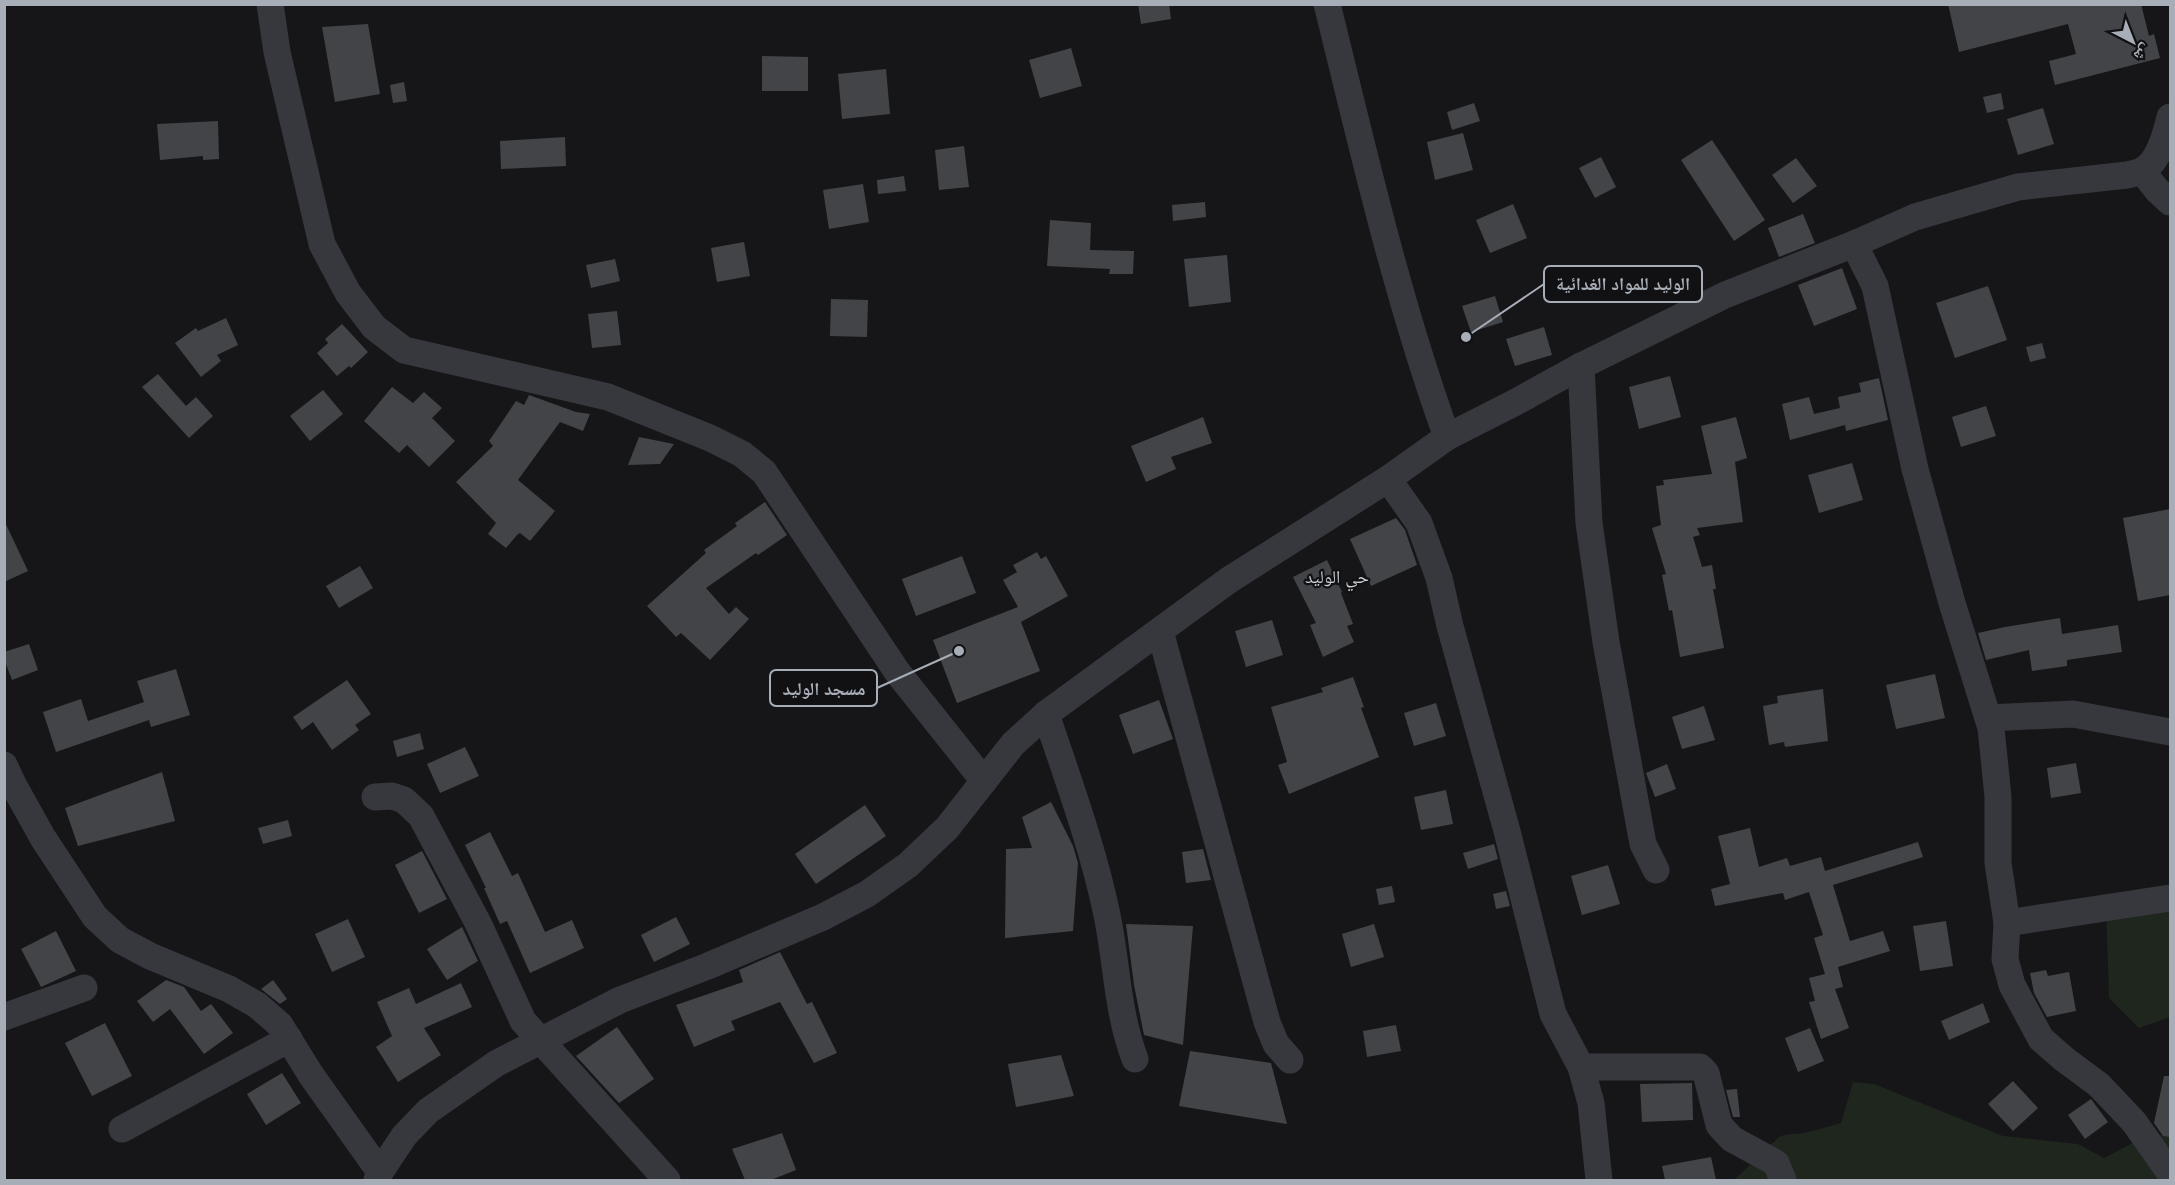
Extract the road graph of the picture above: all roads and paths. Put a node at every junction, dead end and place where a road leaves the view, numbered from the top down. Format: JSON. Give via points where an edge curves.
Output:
{"nodes":[{"id":1,"x":270,"y":4,"type":"edge"},
{"id":2,"x":1327,"y":4,"type":"edge"},
{"id":3,"x":2170,"y":117,"type":"edge"},
{"id":4,"x":2142,"y":171,"type":"junction"},
{"id":5,"x":2170,"y":202,"type":"edge"},
{"id":6,"x":1854,"y":244,"type":"junction"},
{"id":7,"x":1581,"y":366,"type":"junction"},
{"id":8,"x":1446,"y":437,"type":"junction"},
{"id":9,"x":1388,"y":478,"type":"junction"},
{"id":10,"x":1160,"y":631,"type":"junction"},
{"id":11,"x":1047,"y":714,"type":"junction"},
{"id":12,"x":1988,"y":718,"type":"junction"},
{"id":13,"x":2170,"y":732,"type":"edge"},
{"id":14,"x":4,"y":765,"type":"edge"},
{"id":15,"x":984,"y":780,"type":"junction"},
{"id":16,"x":375,"y":797,"type":"dead end"},
{"id":17,"x":1656,"y":870,"type":"dead end"},
{"id":18,"x":2170,"y":898,"type":"edge"},
{"id":19,"x":2007,"y":923,"type":"junction"},
{"id":20,"x":84,"y":988,"type":"dead end"},
{"id":21,"x":4,"y":1017,"type":"edge"},
{"id":22,"x":289,"y":1039,"type":"junction"},
{"id":23,"x":539,"y":1040,"type":"junction"},
{"id":24,"x":1135,"y":1059,"type":"dead end"},
{"id":25,"x":1290,"y":1060,"type":"dead end"},
{"id":26,"x":1581,"y":1068,"type":"junction"},
{"id":27,"x":122,"y":1129,"type":"dead end"},
{"id":28,"x":2170,"y":1173,"type":"edge"},
{"id":29,"x":379,"y":1176,"type":"edge"},
{"id":30,"x":667,"y":1180,"type":"edge"},
{"id":31,"x":1599,"y":1180,"type":"edge"},
{"id":32,"x":1783,"y":1180,"type":"edge"}],
"edges":[{"from":1,"to":15,"type":"street","via":[[277,52],[322,244],[348,293],[374,327],[404,350],[608,397],[742,454],[764,472],[898,673]]},
{"from":2,"to":8,"type":"street","via":[[1382,225]]},
{"from":3,"to":4,"type":"street","via":[[2154,159]]},
{"from":4,"to":5,"type":"street"},
{"from":4,"to":6,"type":"street","via":[[2018,187],[1915,217]]},
{"from":6,"to":7,"type":"street","via":[[1725,295]]},
{"from":6,"to":12,"type":"street","via":[[1875,286],[1915,469]]},
{"from":7,"to":8,"type":"street"},
{"from":7,"to":17,"type":"street","via":[[1589,523],[1604,630],[1643,843]]},
{"from":8,"to":9,"type":"street"},
{"from":9,"to":10,"type":"street","via":[[1229,580]]},
{"from":9,"to":26,"type":"street","via":[[1419,523],[1439,578],[1553,1014]]},
{"from":10,"to":11,"type":"street"},
{"from":10,"to":25,"type":"street","via":[[1267,1022],[1276,1044]]},
{"from":11,"to":15,"type":"street","via":[[1013,744]]},
{"from":11,"to":24,"type":"street","via":[[1096,868],[1121,1013]]},
{"from":12,"to":13,"type":"street","via":[[2073,714]]},
{"from":12,"to":19,"type":"street","via":[[1998,797],[1998,863]]},
{"from":14,"to":22,"type":"street","via":[[43,838],[95,917],[120,940],[257,1005],[280,1025]]},
{"from":15,"to":23,"type":"street","via":[[946,828],[908,865],[867,894],[823,917],[620,1000]]},
{"from":16,"to":23,"type":"street","via":[[404,800],[421,816],[478,923],[523,1021]]},
{"from":18,"to":19,"type":"street"},
{"from":19,"to":28,"type":"street","via":[[2007,968],[2041,1039],[2099,1085],[2134,1122]]},
{"from":20,"to":21,"type":"street"},
{"from":22,"to":27,"type":"street"},
{"from":22,"to":29,"type":"street"},
{"from":23,"to":29,"type":"street","via":[[497,1063],[428,1111],[404,1136]]},
{"from":23,"to":30,"type":"street"},
{"from":26,"to":31,"type":"street","via":[[1591,1103]]},
{"from":26,"to":32,"type":"street","via":[[1703,1069],[1719,1125],[1732,1139],[1776,1163]]}]}
